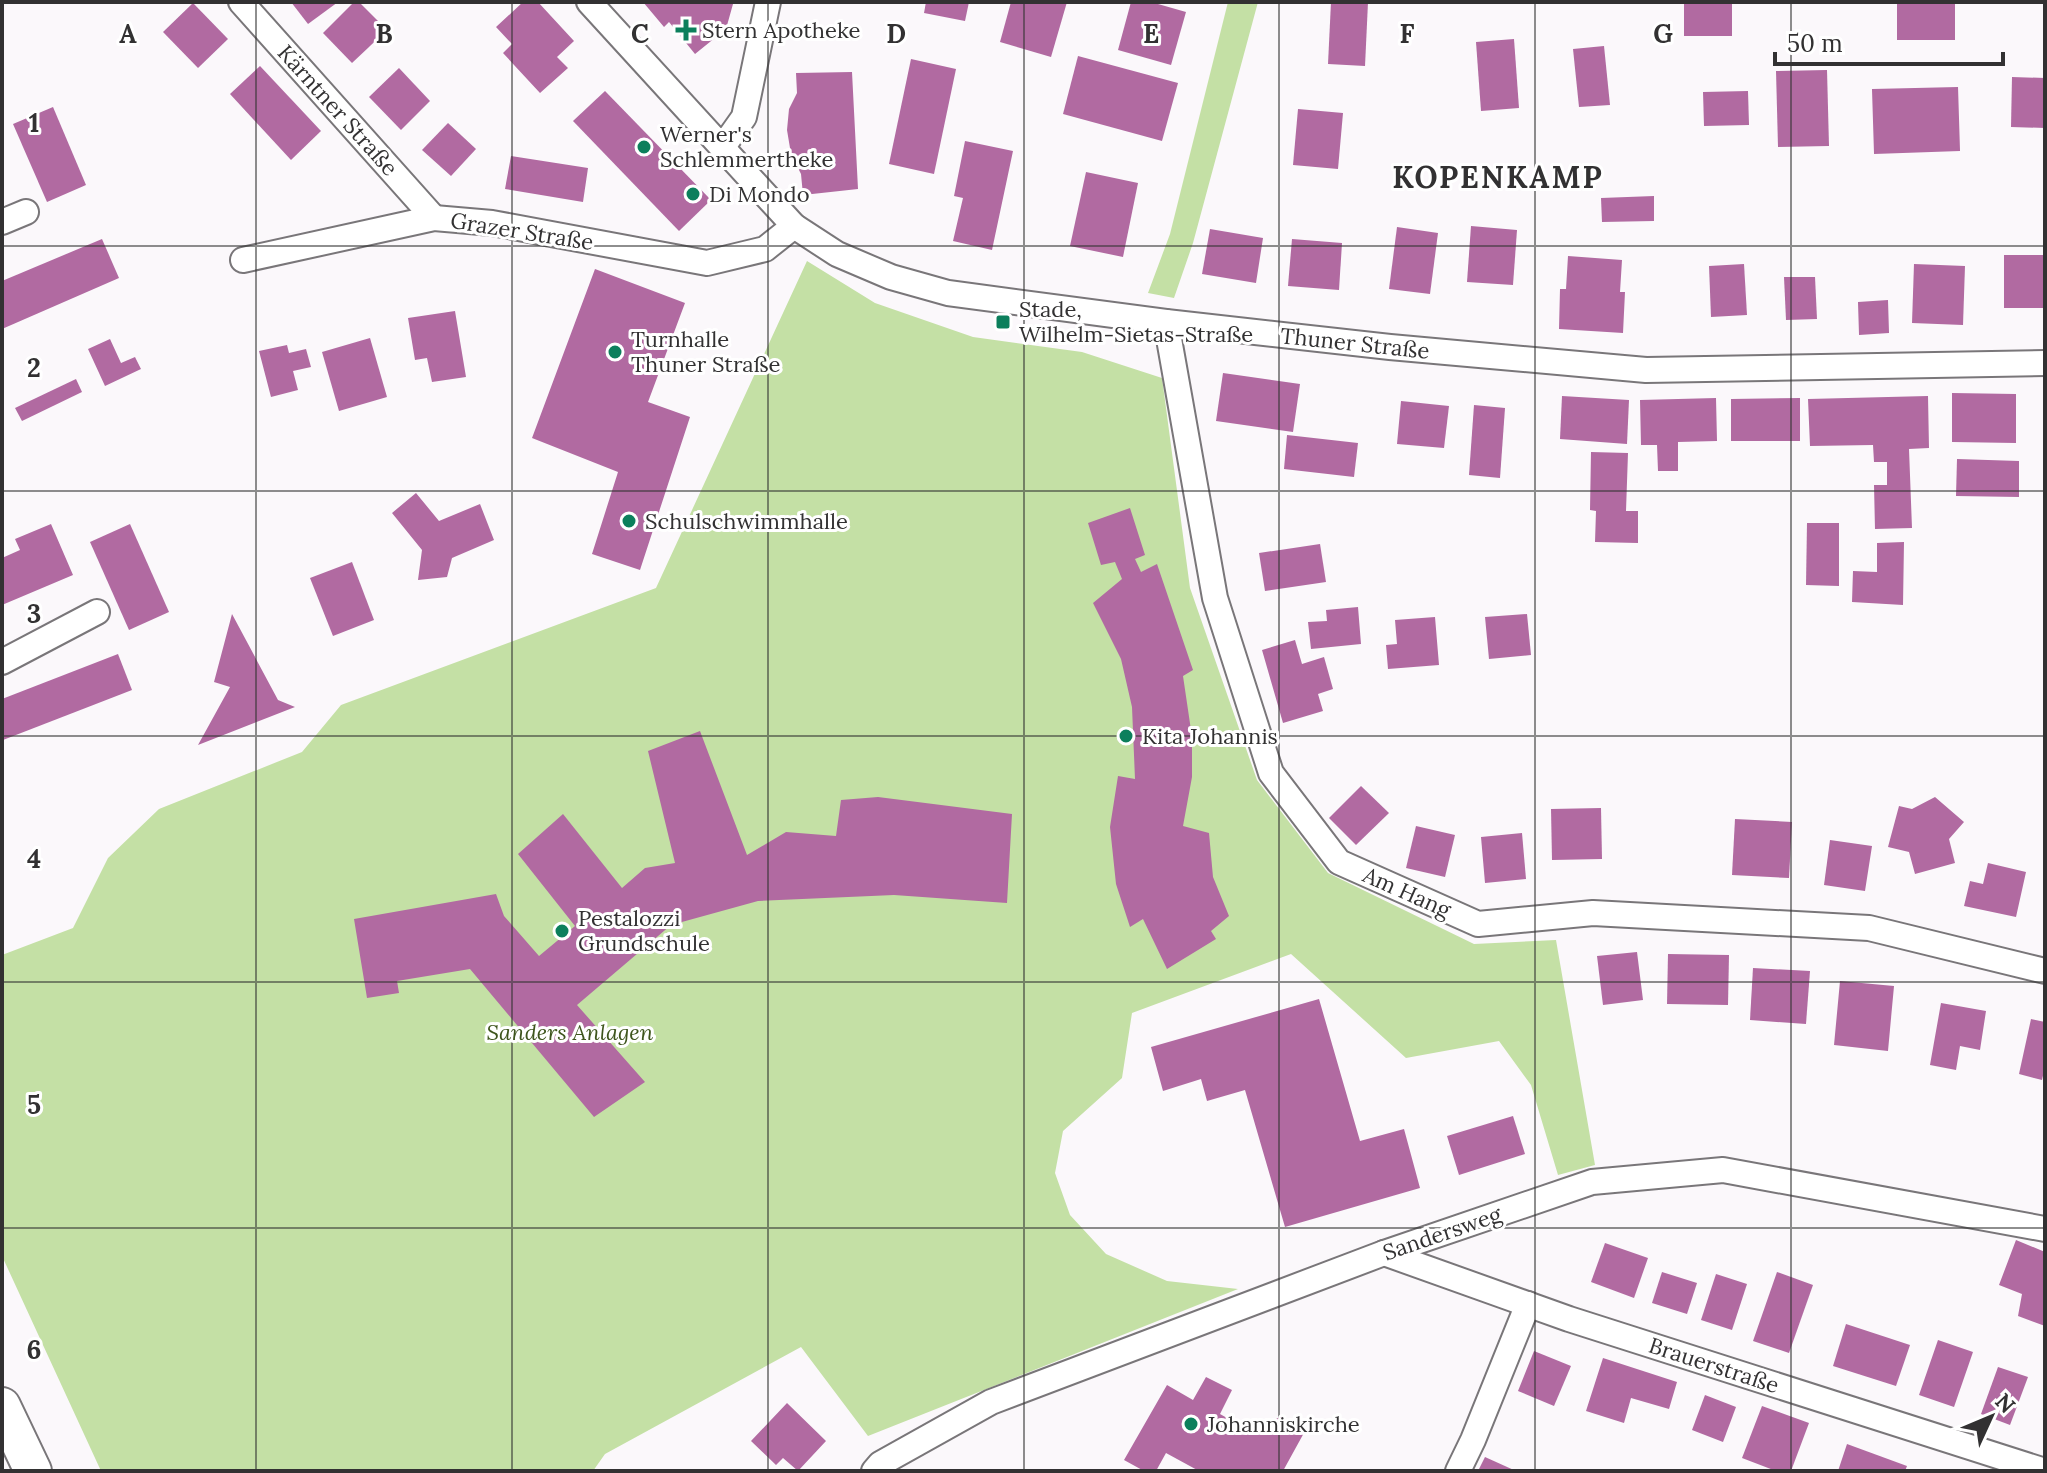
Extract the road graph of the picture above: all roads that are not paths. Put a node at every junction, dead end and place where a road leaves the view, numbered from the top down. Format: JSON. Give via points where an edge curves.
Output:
{"nodes":[{"id":1,"x":241,"y":2,"type":"edge"},
{"id":2,"x":589,"y":2,"type":"edge"},
{"id":3,"x":768,"y":2,"type":"edge"},
{"id":4,"x":722,"y":148,"type":"junction"},
{"id":5,"x":26,"y":212,"type":"dead end"},
{"id":6,"x":434,"y":218,"type":"junction"},
{"id":7,"x":2,"y":222,"type":"edge"},
{"id":8,"x":794,"y":226,"type":"junction"},
{"id":9,"x":243,"y":260,"type":"dead end"},
{"id":10,"x":1166,"y":322,"type":"junction"},
{"id":11,"x":2045,"y":363,"type":"edge"},
{"id":12,"x":97,"y":612,"type":"dead end"},
{"id":13,"x":2,"y":662,"type":"edge"},
{"id":14,"x":2045,"y":971,"type":"edge"},
{"id":15,"x":2045,"y":1229,"type":"edge"},
{"id":16,"x":1384,"y":1253,"type":"junction"},
{"id":17,"x":1528,"y":1304,"type":"junction"},
{"id":18,"x":2,"y":1406,"type":"edge"},
{"id":19,"x":33,"y":1471,"type":"edge"},
{"id":20,"x":874,"y":1471,"type":"edge"},
{"id":21,"x":1458,"y":1471,"type":"edge"},
{"id":22,"x":2045,"y":1471,"type":"edge"}],
"edges":[{"from":1,"to":6,"type":"street","name":"Kärntner Straße"},
{"from":2,"to":4,"type":"street","name":"Thuner Straße"},
{"from":3,"to":4,"type":"street","via":[[744,117]]},
{"from":4,"to":8,"type":"street","name":"Thuner Straße"},
{"from":5,"to":7,"type":"street"},
{"from":6,"to":8,"type":"street","name":"Grazer Straße","via":[[492,223],[707,263],[765,249]]},
{"from":6,"to":9,"type":"street","name":"Grazer Straße"},
{"from":8,"to":10,"type":"street","name":"Thuner Straße","via":[[837,254],[948,293]]},
{"from":10,"to":11,"type":"street","name":"Thuner Straße","via":[[1646,370]]},
{"from":10,"to":14,"type":"street","name":"Am Hang","via":[[1215,598],[1243,686],[1271,773],[1339,862],[1478,924],[1593,913],[1869,928]]},
{"from":12,"to":13,"type":"street"},
{"from":15,"to":16,"type":"street","name":"Sandersweg","via":[[1723,1170],[1592,1182]]},
{"from":16,"to":17,"type":"street","name":"Brauerstraße"},
{"from":16,"to":20,"type":"street","name":"Sandersweg","via":[[991,1402]]},
{"from":17,"to":21,"type":"street"},
{"from":17,"to":22,"type":"street","name":"Brauerstraße"},
{"from":18,"to":19,"type":"main road"}]}
